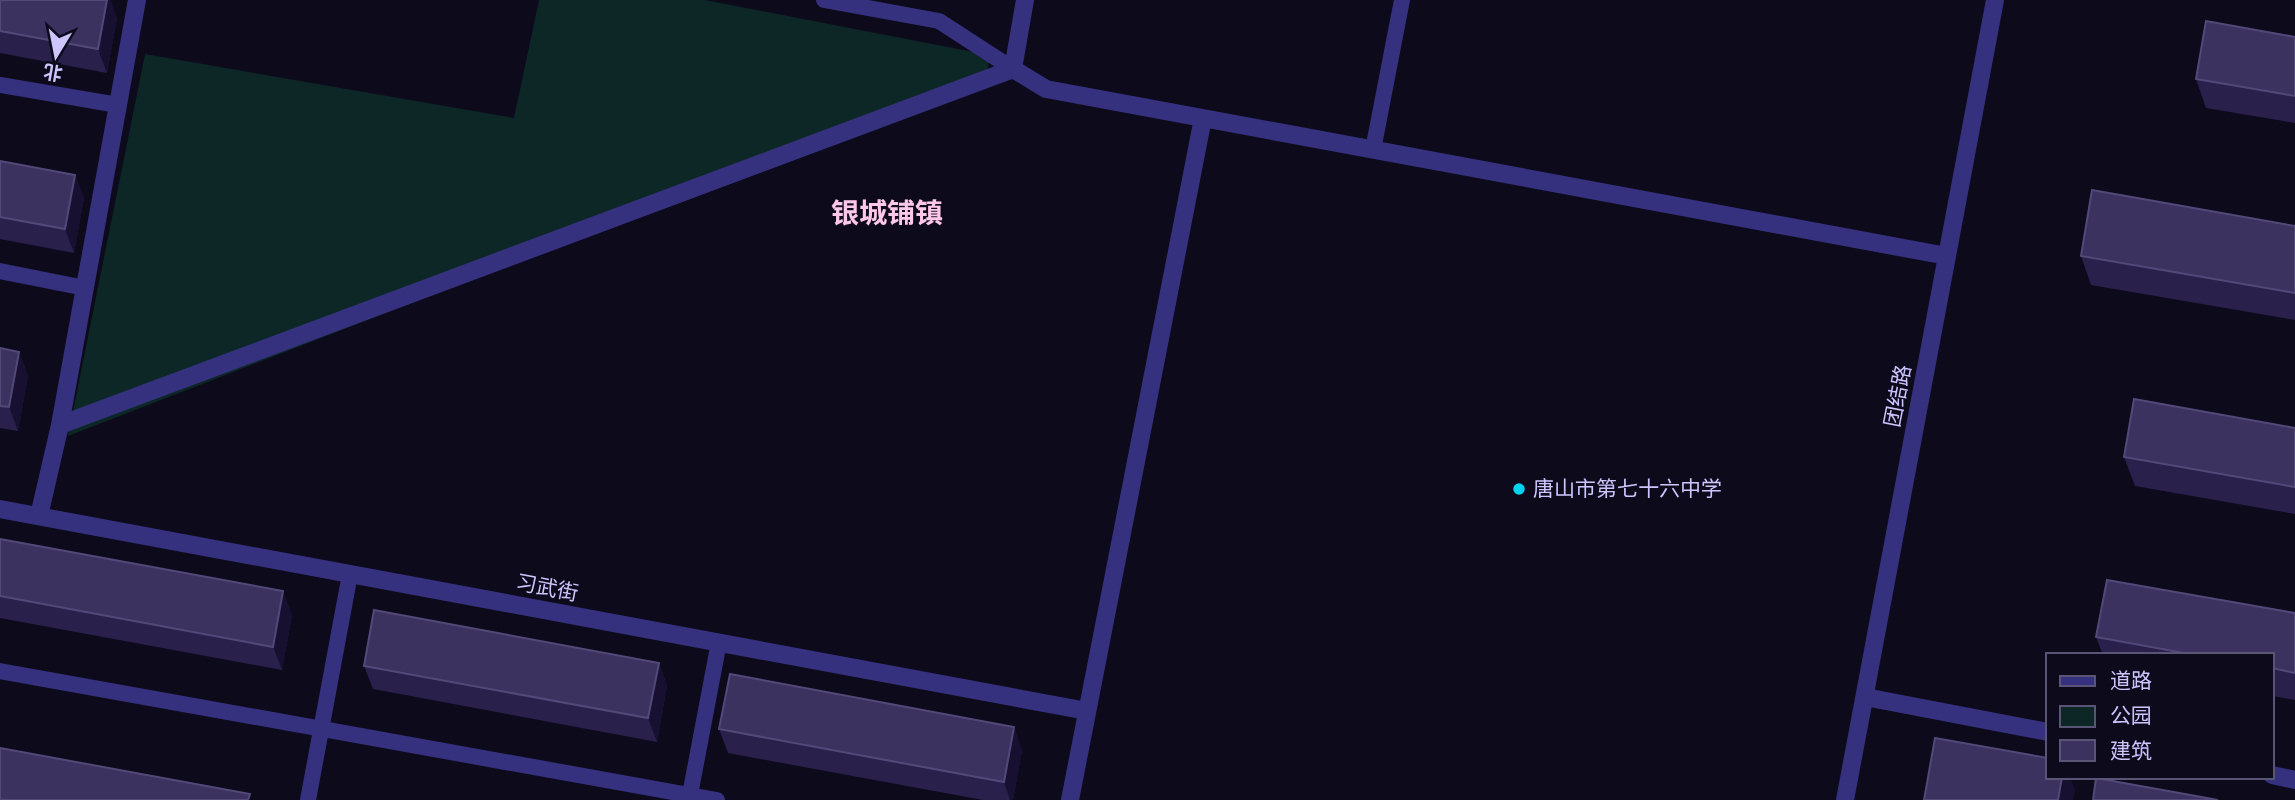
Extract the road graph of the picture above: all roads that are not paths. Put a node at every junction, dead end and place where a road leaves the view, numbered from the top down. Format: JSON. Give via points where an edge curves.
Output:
{"nodes":[{"id":1,"x":137,"y":0,"type":"edge"},
{"id":2,"x":824,"y":0,"type":"edge"},
{"id":3,"x":1025,"y":0,"type":"edge"},
{"id":4,"x":1402,"y":0,"type":"edge"},
{"id":5,"x":1996,"y":0,"type":"edge"},
{"id":6,"x":1013,"y":69,"type":"junction"},
{"id":7,"x":0,"y":85,"type":"edge"},
{"id":8,"x":118,"y":105,"type":"junction"},
{"id":9,"x":1203,"y":118,"type":"junction"},
{"id":10,"x":1373,"y":150,"type":"junction"},
{"id":11,"x":1947,"y":256,"type":"junction"},
{"id":12,"x":0,"y":271,"type":"edge"},
{"id":13,"x":85,"y":288,"type":"junction"},
{"id":14,"x":60,"y":425,"type":"junction"},
{"id":15,"x":0,"y":509,"type":"edge"},
{"id":16,"x":39,"y":516,"type":"junction"},
{"id":17,"x":350,"y":574,"type":"junction"},
{"id":18,"x":719,"y":642,"type":"junction"},
{"id":19,"x":0,"y":671,"type":"edge"},
{"id":20,"x":1865,"y":697,"type":"junction"},
{"id":21,"x":1087,"y":711,"type":"junction"},
{"id":22,"x":321,"y":729,"type":"junction"},
{"id":23,"x":2046,"y":732,"type":"edge"},
{"id":24,"x":2274,"y":775,"type":"edge"},
{"id":25,"x":2295,"y":780,"type":"edge"},
{"id":26,"x":690,"y":797,"type":"edge"},
{"id":27,"x":308,"y":800,"type":"edge"},
{"id":28,"x":718,"y":800,"type":"edge"},
{"id":29,"x":1070,"y":800,"type":"edge"},
{"id":30,"x":1846,"y":800,"type":"edge"}],
"edges":[{"from":1,"to":8,"type":"street"},
{"from":2,"to":6,"type":"lane","via":[[939,21]]},
{"from":3,"to":6,"type":"street"},
{"from":4,"to":10,"type":"lane"},
{"from":5,"to":11,"type":"street","name":"团结路"},
{"from":6,"to":9,"type":"street","via":[[1046,89]]},
{"from":6,"to":14,"type":"street"},
{"from":7,"to":8,"type":"lane"},
{"from":8,"to":13,"type":"street"},
{"from":9,"to":10,"type":"street"},
{"from":9,"to":21,"type":"street"},
{"from":10,"to":11,"type":"street"},
{"from":11,"to":20,"type":"street","name":"团结路"},
{"from":12,"to":13,"type":"lane"},
{"from":13,"to":14,"type":"street"},
{"from":14,"to":16,"type":"street"},
{"from":15,"to":16,"type":"street","name":"习武街"},
{"from":16,"to":17,"type":"street","name":"习武街"},
{"from":17,"to":18,"type":"street","name":"习武街"},
{"from":17,"to":22,"type":"lane"},
{"from":18,"to":21,"type":"street","name":"习武街"},
{"from":18,"to":26,"type":"lane"},
{"from":19,"to":22,"type":"lane"},
{"from":20,"to":23,"type":"street"},
{"from":20,"to":30,"type":"street","name":"团结路"},
{"from":21,"to":29,"type":"street"},
{"from":22,"to":26,"type":"lane"},
{"from":22,"to":27,"type":"lane"},
{"from":24,"to":25,"type":"street"},
{"from":26,"to":28,"type":"lane"}]}
